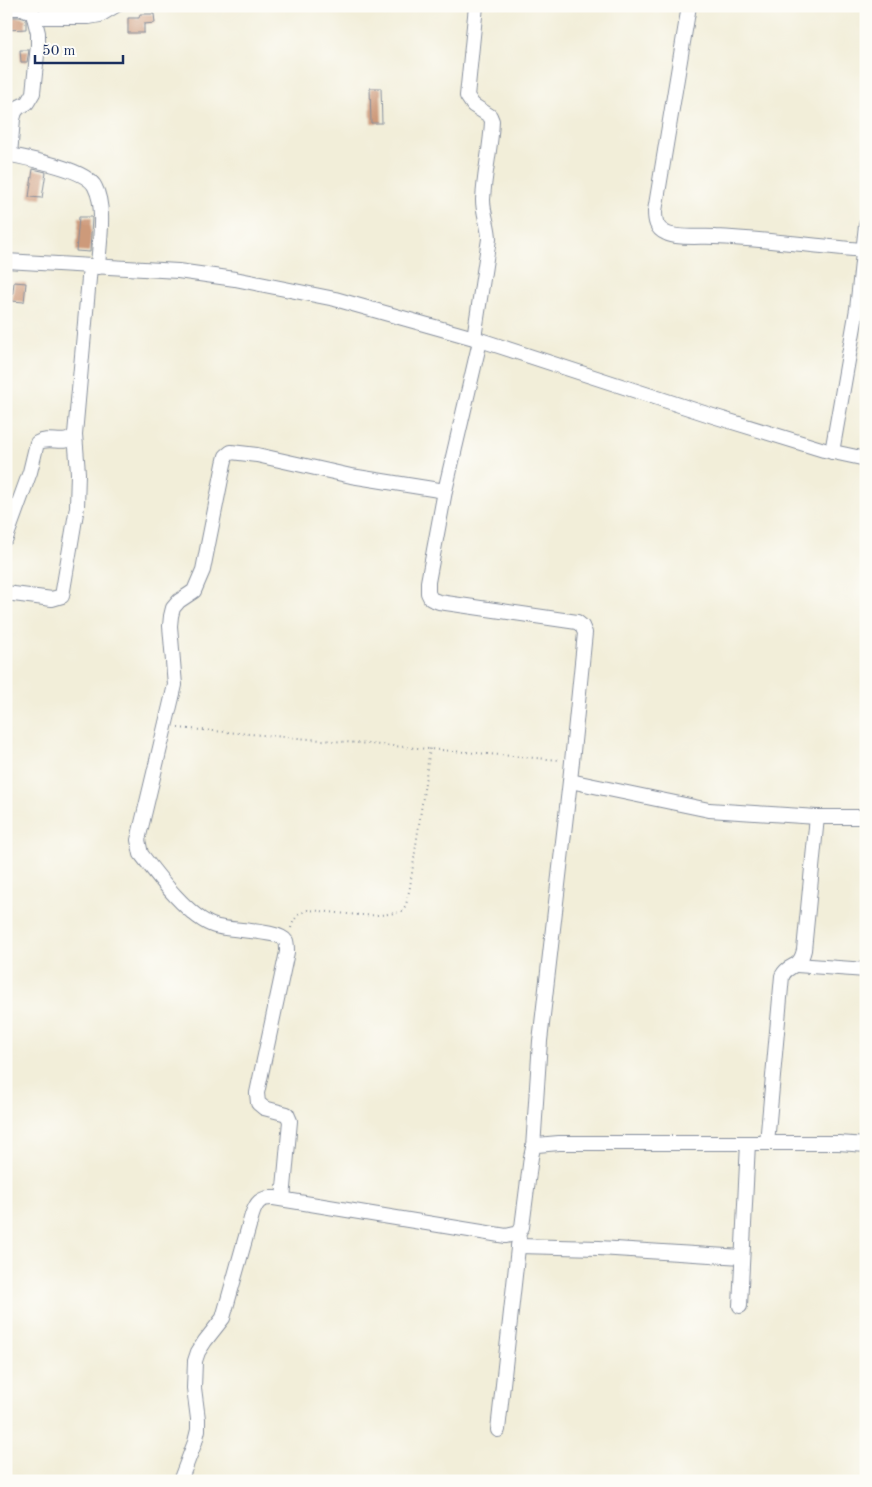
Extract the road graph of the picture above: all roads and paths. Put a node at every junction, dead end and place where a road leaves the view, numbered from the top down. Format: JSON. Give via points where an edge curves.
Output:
{"nodes":[{"id":1,"x":115,"y":6,"type":"edge"},
{"id":2,"x":476,"y":6,"type":"edge"},
{"id":3,"x":689,"y":6,"type":"edge"},
{"id":4,"x":6,"y":8,"type":"edge"},
{"id":5,"x":34,"y":17,"type":"junction"},
{"id":6,"x":8,"y":154,"type":"edge"},
{"id":7,"x":866,"y":225,"type":"edge"},
{"id":8,"x":864,"y":250,"type":"junction"},
{"id":9,"x":6,"y":261,"type":"edge"},
{"id":10,"x":94,"y":267,"type":"junction"},
{"id":11,"x":477,"y":340,"type":"junction"},
{"id":12,"x":75,"y":434,"type":"junction"},
{"id":13,"x":832,"y":452,"type":"junction"},
{"id":14,"x":866,"y":458,"type":"edge"},
{"id":15,"x":445,"y":492,"type":"junction"},
{"id":16,"x":6,"y":538,"type":"edge"},
{"id":17,"x":6,"y":593,"type":"edge"},
{"id":18,"x":166,"y":727,"type":"junction"},
{"id":19,"x":430,"y":748,"type":"junction"},
{"id":20,"x":572,"y":761,"type":"junction"},
{"id":21,"x":570,"y":781,"type":"junction"},
{"id":22,"x":817,"y":817,"type":"junction"},
{"id":23,"x":866,"y":817,"type":"edge"},
{"id":24,"x":286,"y":942,"type":"junction"},
{"id":25,"x":797,"y":965,"type":"junction"},
{"id":26,"x":866,"y":970,"type":"edge"},
{"id":27,"x":748,"y":1143,"type":"junction"},
{"id":28,"x":767,"y":1143,"type":"junction"},
{"id":29,"x":866,"y":1146,"type":"edge"},
{"id":30,"x":533,"y":1148,"type":"junction"},
{"id":31,"x":283,"y":1199,"type":"junction"},
{"id":32,"x":519,"y":1240,"type":"junction"},
{"id":33,"x":742,"y":1258,"type":"junction"},
{"id":34,"x":740,"y":1306,"type":"dead end"},
{"id":35,"x":498,"y":1430,"type":"dead end"},
{"id":36,"x":180,"y":1481,"type":"edge"}],
"edges":[{"from":1,"to":5,"type":"street","via":[[89,18]]},
{"from":2,"to":11,"type":"street","via":[[467,96],[492,121],[483,204],[489,239]]},
{"from":3,"to":8,"type":"street","via":[[655,211],[659,229],[679,236]]},
{"from":4,"to":5,"type":"street","via":[[29,10]]},
{"from":5,"to":6,"type":"street","via":[[38,45],[33,93],[28,103],[15,112]]},
{"from":6,"to":10,"type":"street","via":[[80,173],[92,182],[100,211]]},
{"from":7,"to":8,"type":"street"},
{"from":8,"to":13,"type":"street"},
{"from":9,"to":10,"type":"street"},
{"from":10,"to":11,"type":"street","via":[[178,271],[235,279],[334,299]]},
{"from":10,"to":12,"type":"street"},
{"from":11,"to":13,"type":"street"},
{"from":11,"to":15,"type":"street"},
{"from":12,"to":16,"type":"street","via":[[67,441],[42,440],[38,443]]},
{"from":12,"to":17,"type":"street","via":[[78,499],[62,596],[52,600]]},
{"from":13,"to":14,"type":"street"},
{"from":15,"to":18,"type":"street","via":[[257,455],[231,452],[226,456],[199,582],[194,591],[173,608],[171,616],[175,685]]},
{"from":15,"to":20,"type":"street","via":[[428,582],[431,599],[577,622],[582,626],[584,633]]},
{"from":18,"to":19,"type":"path"},
{"from":18,"to":24,"type":"street","via":[[138,840],[141,854],[175,896],[205,922],[224,929],[273,934]]},
{"from":19,"to":20,"type":"path"},
{"from":19,"to":24,"type":"path","via":[[410,886],[402,911],[380,915],[308,910],[299,913],[294,920]]},
{"from":20,"to":21,"type":"street"},
{"from":21,"to":22,"type":"street","via":[[709,810]]},
{"from":21,"to":30,"type":"street","via":[[540,1041]]},
{"from":22,"to":23,"type":"street"},
{"from":22,"to":25,"type":"street","via":[[804,950]]},
{"from":24,"to":31,"type":"street","via":[[287,952],[257,1094],[258,1103],[264,1108],[287,1114],[290,1121]]},
{"from":25,"to":26,"type":"street"},
{"from":25,"to":28,"type":"street","via":[[784,970],[782,976]]},
{"from":27,"to":28,"type":"street"},
{"from":27,"to":30,"type":"street","via":[[559,1143]]},
{"from":27,"to":33,"type":"street"},
{"from":28,"to":29,"type":"street"},
{"from":30,"to":32,"type":"street"},
{"from":31,"to":32,"type":"street"},
{"from":31,"to":36,"type":"street","via":[[266,1197],[256,1205],[223,1318],[198,1352],[194,1381],[198,1430]]},
{"from":32,"to":33,"type":"street"},
{"from":32,"to":35,"type":"street"},
{"from":33,"to":34,"type":"street"}]}
